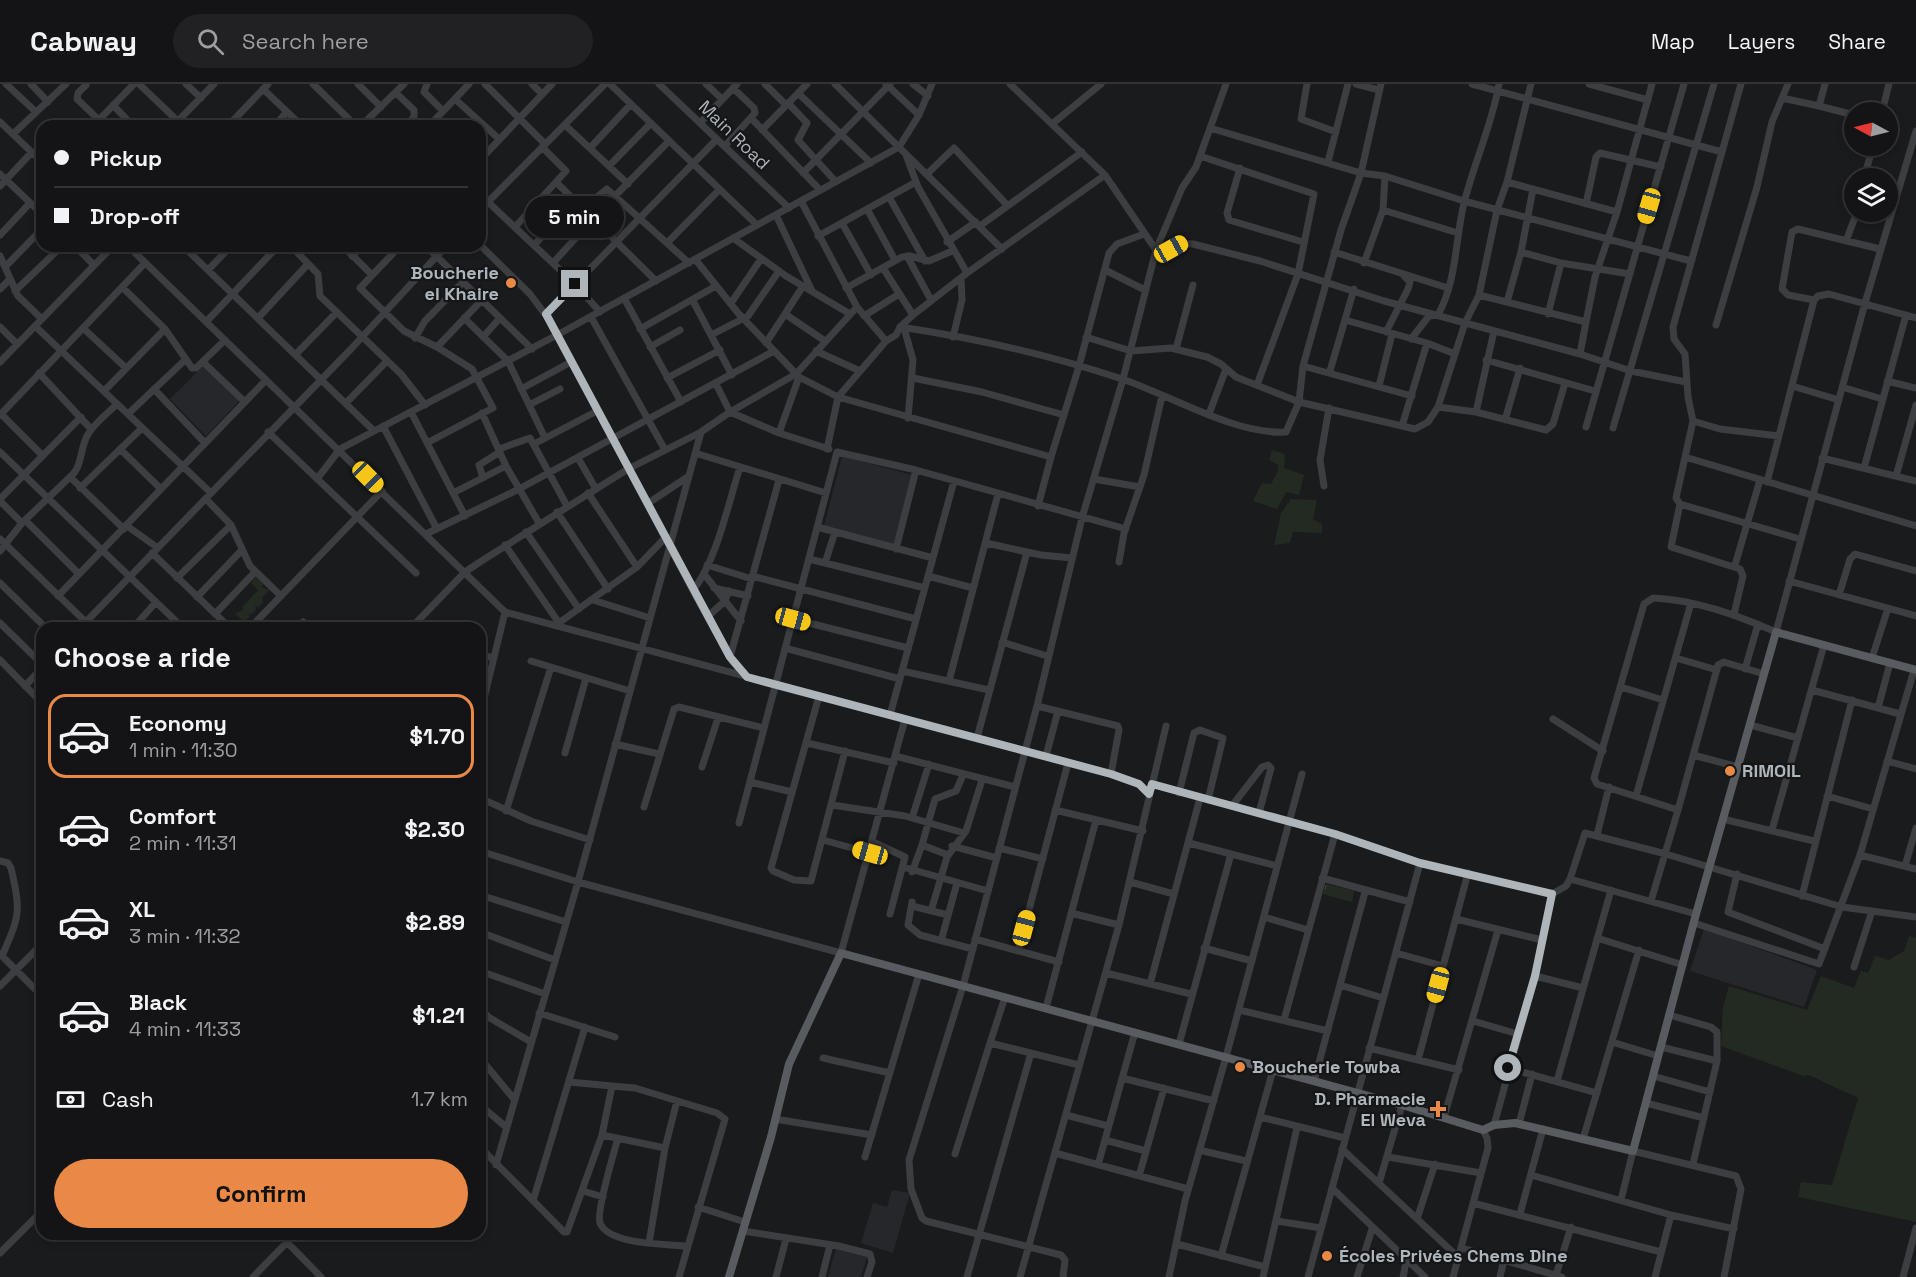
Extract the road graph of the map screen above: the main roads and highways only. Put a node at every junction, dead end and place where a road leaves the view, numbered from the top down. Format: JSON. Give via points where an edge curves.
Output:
{"nodes":[{"id":1,"x":1915,"y":670,"type":"edge"},
{"id":2,"x":729,"y":1277,"type":"edge"}],
"edges":[{"from":1,"to":2,"type":"main road","via":[[1776,632],[1633,1151],[1519,1124],[1494,1125],[1483,1130],[841,953],[789,1064]]}]}
